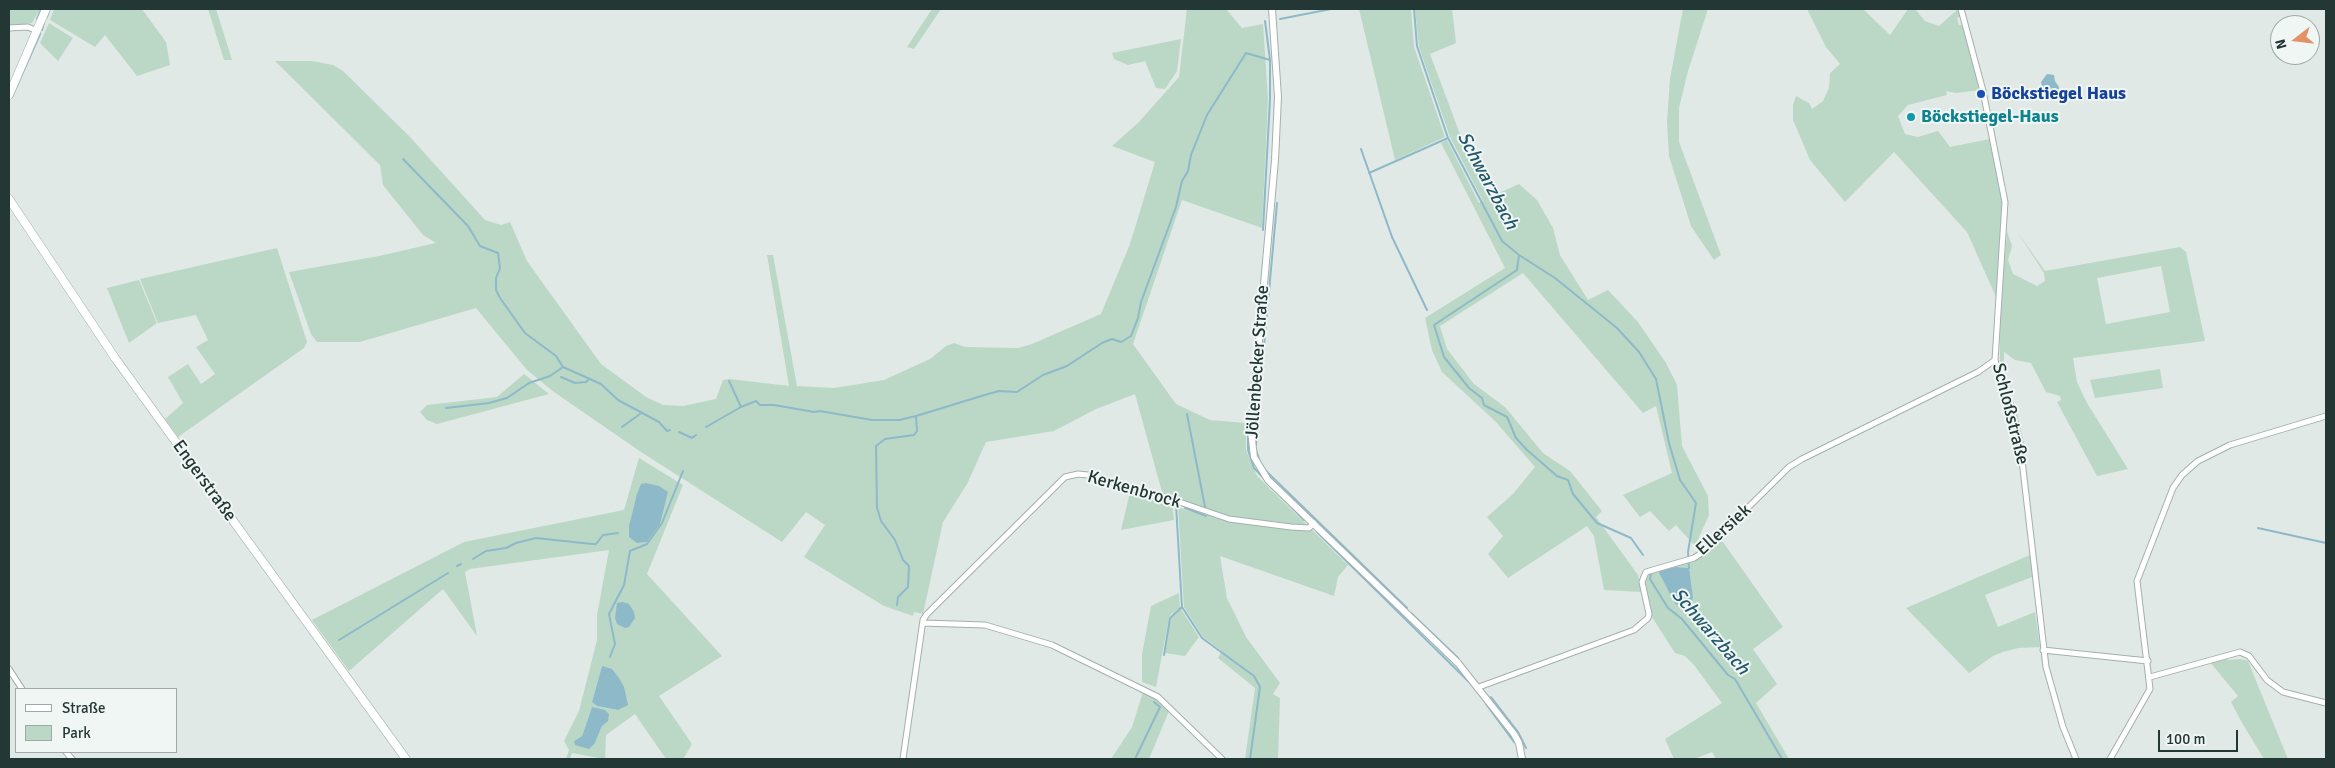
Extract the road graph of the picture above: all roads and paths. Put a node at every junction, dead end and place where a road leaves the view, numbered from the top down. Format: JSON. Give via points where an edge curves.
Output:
{"nodes":[{"id":1,"x":46,"y":9,"type":"edge"},
{"id":2,"x":1272,"y":9,"type":"edge"},
{"id":3,"x":1961,"y":9,"type":"edge"},
{"id":4,"x":9,"y":28,"type":"edge"},
{"id":5,"x":37,"y":30,"type":"junction"},
{"id":6,"x":9,"y":95,"type":"edge"},
{"id":7,"x":9,"y":199,"type":"edge"},
{"id":8,"x":1995,"y":360,"type":"junction"},
{"id":9,"x":2326,"y":416,"type":"edge"},
{"id":10,"x":1314,"y":523,"type":"junction"},
{"id":11,"x":923,"y":623,"type":"junction"},
{"id":12,"x":2043,"y":650,"type":"junction"},
{"id":13,"x":2148,"y":661,"type":"junction"},
{"id":14,"x":9,"y":670,"type":"edge"},
{"id":15,"x":2150,"y":677,"type":"junction"},
{"id":16,"x":1479,"y":687,"type":"junction"},
{"id":17,"x":21,"y":688,"type":"edge"},
{"id":18,"x":2326,"y":702,"type":"edge"},
{"id":19,"x":406,"y":759,"type":"edge"},
{"id":20,"x":903,"y":759,"type":"edge"},
{"id":21,"x":1222,"y":759,"type":"edge"},
{"id":22,"x":1522,"y":759,"type":"edge"},
{"id":23,"x":2076,"y":759,"type":"edge"},
{"id":24,"x":2110,"y":759,"type":"edge"}],
"edges":[{"from":1,"to":5,"type":"main road"},
{"from":2,"to":10,"type":"street","name":"Jöllenbecker Straße","via":[[1278,97],[1252,449],[1258,467],[1268,480]]},
{"from":3,"to":8,"type":"street","name":"Schloßstraße","via":[[1983,91],[2005,202]]},
{"from":4,"to":5,"type":"street"},
{"from":5,"to":6,"type":"main road"},
{"from":7,"to":19,"type":"main road","name":"Engerstraße","via":[[120,366]]},
{"from":8,"to":12,"type":"street","name":"Schloßstraße","via":[[2020,443]]},
{"from":8,"to":16,"type":"street","name":"Ellersiek","via":[[1978,372],[1802,459],[1789,467],[1703,552],[1646,572],[1643,592],[1649,614],[1647,621],[1634,630]]},
{"from":9,"to":13,"type":"street","via":[[2230,445],[2198,461],[2182,475],[2173,488],[2137,581]]},
{"from":10,"to":11,"type":"street","name":"Kerkenbrock","via":[[1309,528],[1229,519],[1128,486],[1088,475],[1071,475],[927,614]]},
{"from":10,"to":16,"type":"street","name":"Jöllenbecker Straße"},
{"from":11,"to":20,"type":"street","name":"Kerkenbrock"},
{"from":11,"to":21,"type":"street","via":[[986,625],[1052,644],[1158,696]]},
{"from":12,"to":13,"type":"street"},
{"from":12,"to":23,"type":"street","name":"Schloßstraße","via":[[2056,703]]},
{"from":13,"to":15,"type":"street"},
{"from":14,"to":17,"type":"street"},
{"from":15,"to":18,"type":"street","via":[[2240,652],[2249,656],[2267,680],[2284,692]]},
{"from":15,"to":24,"type":"street","via":[[2148,696]]},
{"from":16,"to":22,"type":"street","name":"Jöllenbecker Straße","via":[[1514,734]]}]}
